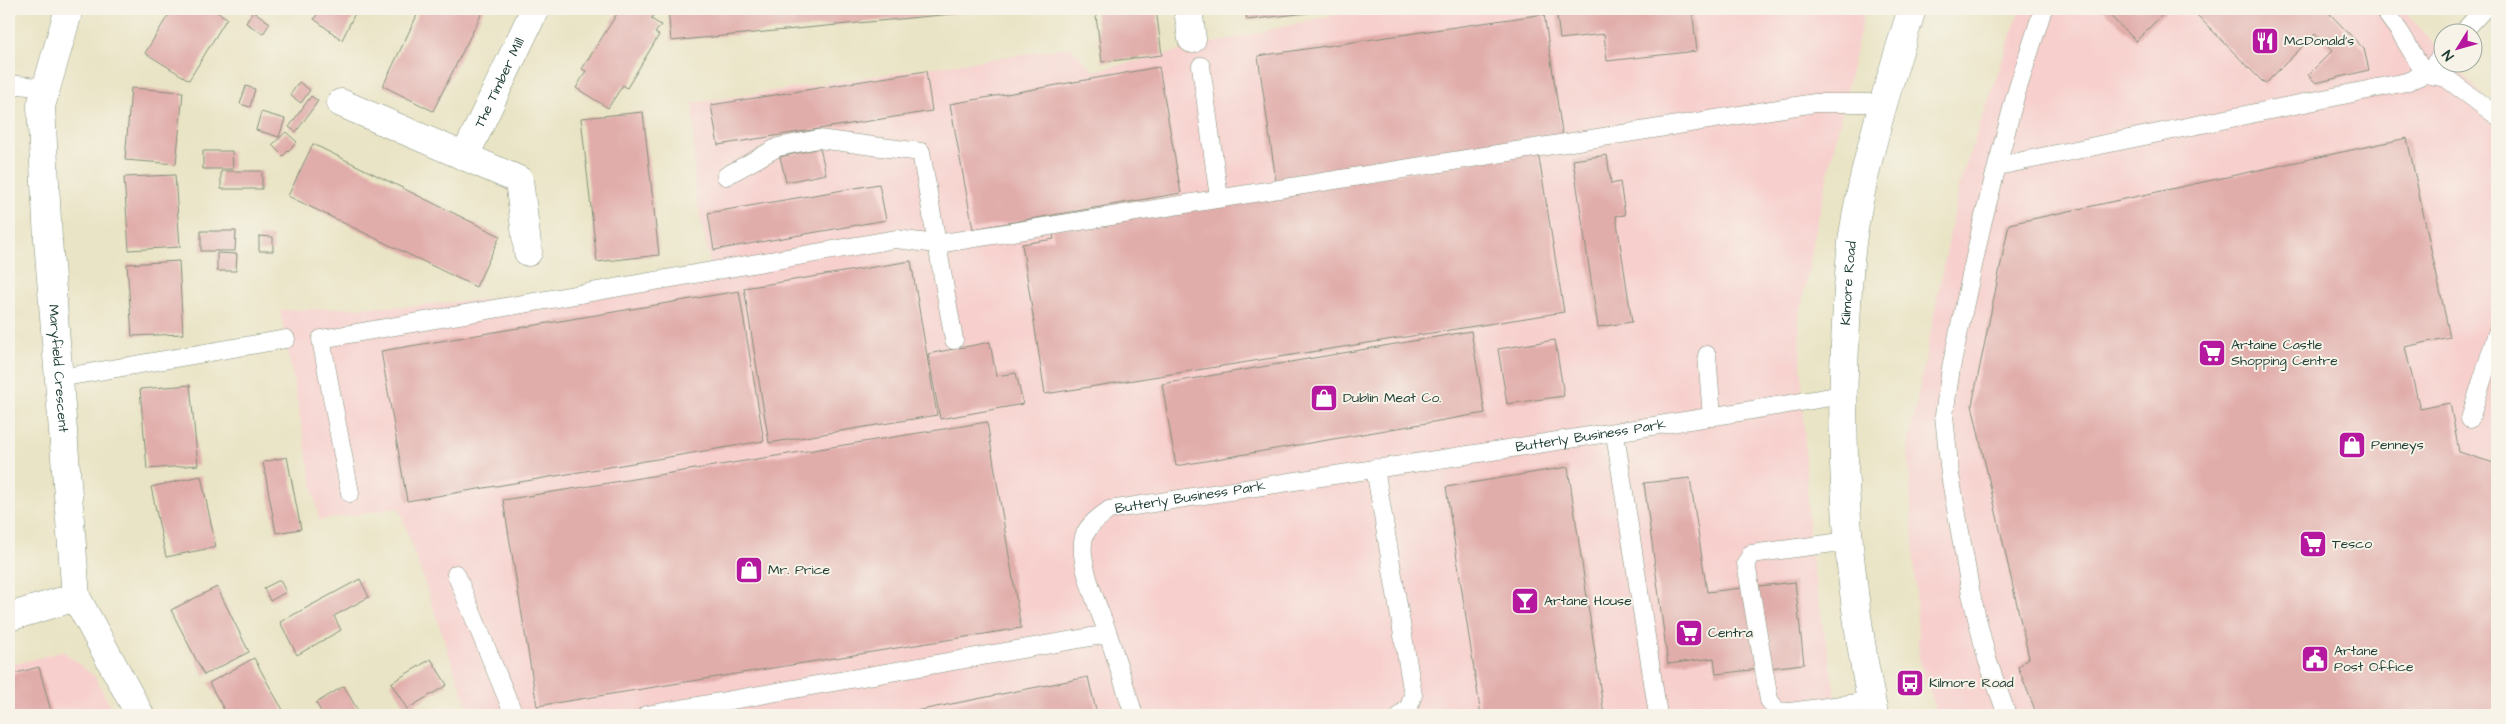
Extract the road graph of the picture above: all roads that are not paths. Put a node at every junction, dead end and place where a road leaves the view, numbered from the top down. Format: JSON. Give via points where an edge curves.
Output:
{"nodes":[{"id":1,"x":69,"y":9,"type":"edge"},
{"id":2,"x":535,"y":9,"type":"edge"},
{"id":3,"x":1188,"y":9,"type":"edge"},
{"id":4,"x":1912,"y":9,"type":"edge"},
{"id":5,"x":2383,"y":9,"type":"edge"},
{"id":6,"x":2484,"y":9,"type":"edge"},
{"id":7,"x":2042,"y":12,"type":"edge"},
{"id":8,"x":2472,"y":22,"type":"edge"},
{"id":9,"x":1192,"y":39,"type":"dead end"},
{"id":10,"x":2434,"y":65,"type":"edge"},
{"id":11,"x":1201,"y":66,"type":"dead end"},
{"id":12,"x":2425,"y":74,"type":"junction"},
{"id":13,"x":9,"y":84,"type":"edge"},
{"id":14,"x":46,"y":88,"type":"junction"},
{"id":15,"x":341,"y":103,"type":"dead end"},
{"id":16,"x":1883,"y":103,"type":"junction"},
{"id":17,"x":2497,"y":116,"type":"edge"},
{"id":18,"x":465,"y":156,"type":"junction"},
{"id":19,"x":1998,"y":166,"type":"junction"},
{"id":20,"x":726,"y":176,"type":"dead end"},
{"id":21,"x":1219,"y":198,"type":"junction"},
{"id":22,"x":937,"y":244,"type":"junction"},
{"id":23,"x":528,"y":252,"type":"dead end"},
{"id":24,"x":2497,"y":333,"type":"edge"},
{"id":25,"x":286,"y":338,"type":"dead end"},
{"id":26,"x":954,"y":340,"type":"dead end"},
{"id":27,"x":1707,"y":355,"type":"dead end"},
{"id":28,"x":59,"y":378,"type":"junction"},
{"id":29,"x":1842,"y":395,"type":"junction"},
{"id":30,"x":1712,"y":417,"type":"junction"},
{"id":31,"x":2470,"y":419,"type":"dead end"},
{"id":32,"x":1615,"y":434,"type":"junction"},
{"id":33,"x":1375,"y":468,"type":"junction"},
{"id":34,"x":350,"y":493,"type":"dead end"},
{"id":35,"x":1849,"y":541,"type":"junction"},
{"id":36,"x":456,"y":574,"type":"dead end"},
{"id":37,"x":76,"y":597,"type":"junction"},
{"id":38,"x":9,"y":617,"type":"edge"},
{"id":39,"x":1108,"y":634,"type":"junction"},
{"id":40,"x":1872,"y":708,"type":"edge"},
{"id":41,"x":140,"y":715,"type":"edge"},
{"id":42,"x":514,"y":715,"type":"edge"},
{"id":43,"x":646,"y":715,"type":"edge"},
{"id":44,"x":1134,"y":715,"type":"edge"},
{"id":45,"x":1401,"y":715,"type":"edge"},
{"id":46,"x":1658,"y":715,"type":"edge"},
{"id":47,"x":2007,"y":715,"type":"edge"}],
"edges":[{"from":1,"to":14,"type":"street","name":"Maryfield Crescent"},
{"from":2,"to":18,"type":"street","name":"The Timber Mill"},
{"from":3,"to":9,"type":"street"},
{"from":4,"to":16,"type":"street","name":"Kilmore Road"},
{"from":5,"to":12,"type":"lane"},
{"from":6,"to":8,"type":"lane"},
{"from":7,"to":19,"type":"lane","via":[[2015,97]]},
{"from":10,"to":12,"type":"lane"},
{"from":11,"to":21,"type":"lane"},
{"from":12,"to":17,"type":"lane","via":[[2446,78]]},
{"from":12,"to":19,"type":"lane","via":[[2406,82]]},
{"from":13,"to":14,"type":"lane"},
{"from":14,"to":28,"type":"street","name":"Maryfield Crescent","via":[[42,115]]},
{"from":15,"to":18,"type":"street"},
{"from":16,"to":21,"type":"lane","via":[[1815,103]]},
{"from":16,"to":29,"type":"street","name":"Kilmore Road","via":[[1854,234],[1847,290]]},
{"from":18,"to":23,"type":"street","via":[[519,180]]},
{"from":19,"to":47,"type":"lane","via":[[1982,224],[1944,415],[1950,474],[1971,594],[1986,659]]},
{"from":20,"to":22,"type":"lane","via":[[778,147],[818,139],[921,152]]},
{"from":21,"to":22,"type":"lane"},
{"from":22,"to":26,"type":"lane"},
{"from":22,"to":34,"type":"lane","via":[[896,239],[321,339]]},
{"from":24,"to":31,"type":"lane"},
{"from":25,"to":28,"type":"lane"},
{"from":27,"to":30,"type":"lane"},
{"from":28,"to":37,"type":"street","name":"Maryfield Crescent"},
{"from":29,"to":30,"type":"lane","name":"Butterly Business Park"},
{"from":29,"to":35,"type":"street","name":"Kilmore Road"},
{"from":30,"to":32,"type":"lane","name":"Butterly Business Park"},
{"from":32,"to":33,"type":"lane","name":"Butterly Business Park"},
{"from":32,"to":46,"type":"lane"},
{"from":33,"to":39,"type":"lane","name":"Butterly Business Park","via":[[1109,510],[1094,521],[1085,535],[1083,559]]},
{"from":33,"to":45,"type":"lane","via":[[1412,695],[1409,707]]},
{"from":35,"to":40,"type":"street","name":"Kilmore Road"},
{"from":35,"to":40,"type":"lane","via":[[1751,554],[1746,563],[1769,700],[1777,711]]},
{"from":36,"to":42,"type":"lane"},
{"from":37,"to":38,"type":"street"},
{"from":37,"to":41,"type":"street","name":"Maryfield Crescent"},
{"from":39,"to":43,"type":"lane"},
{"from":39,"to":44,"type":"lane","name":"Butterly Business Park"}]}
